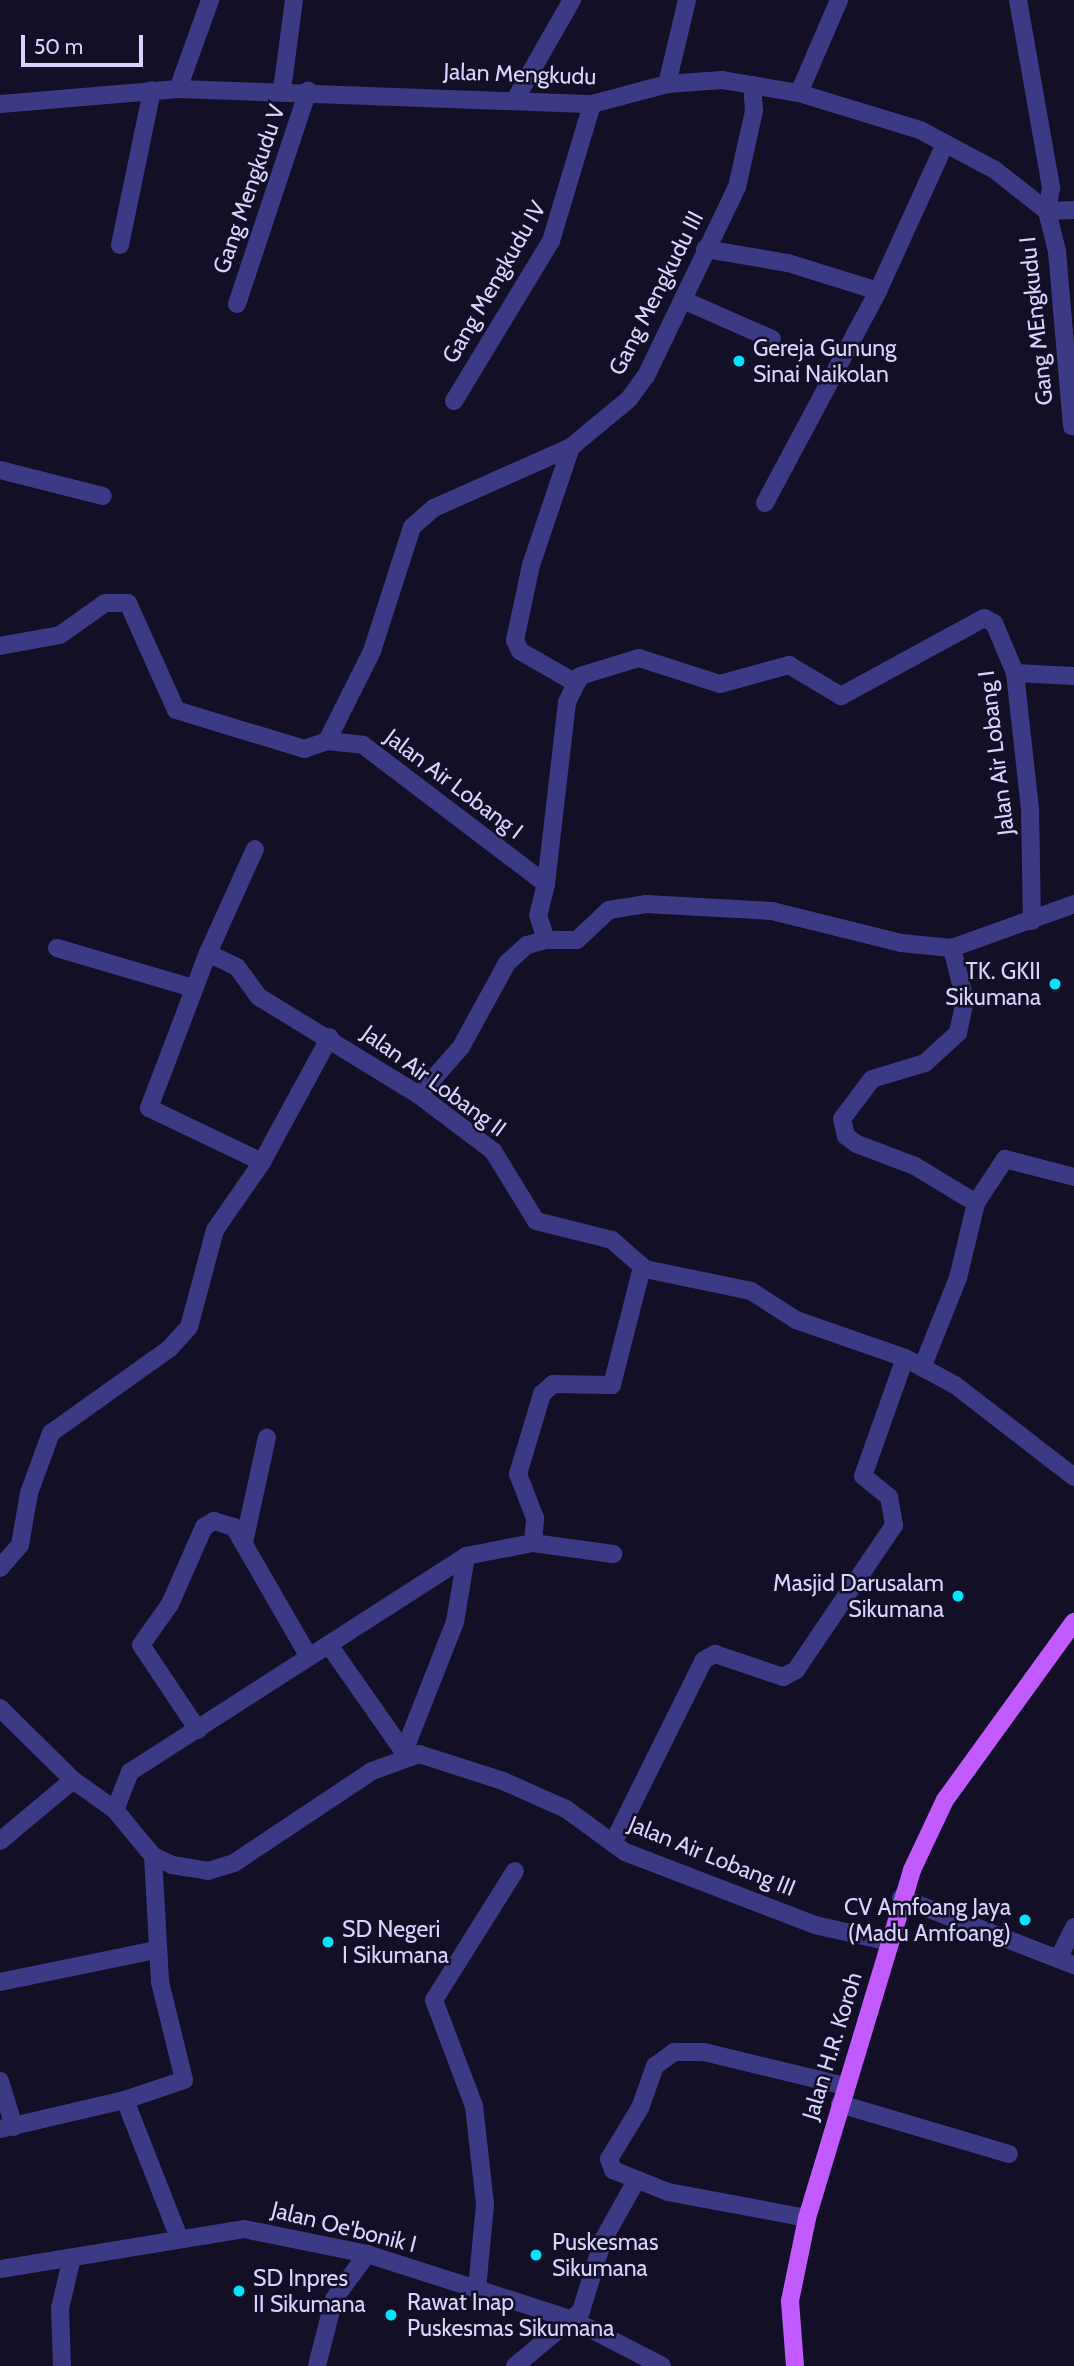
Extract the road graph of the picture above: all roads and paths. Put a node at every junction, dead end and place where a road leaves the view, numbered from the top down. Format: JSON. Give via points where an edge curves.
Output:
{"nodes":[{"id":1,"x":211,"y":0,"type":"edge"},
{"id":2,"x":294,"y":0,"type":"edge"},
{"id":3,"x":572,"y":0,"type":"edge"},
{"id":4,"x":687,"y":0,"type":"edge"},
{"id":5,"x":839,"y":0,"type":"edge"},
{"id":6,"x":1018,"y":0,"type":"edge"},
{"id":7,"x":667,"y":84,"type":"junction"},
{"id":8,"x":752,"y":85,"type":"junction"},
{"id":9,"x":178,"y":89,"type":"junction"},
{"id":10,"x":152,"y":90,"type":"junction"},
{"id":11,"x":282,"y":90,"type":"junction"},
{"id":12,"x":309,"y":91,"type":"junction"},
{"id":13,"x":799,"y":93,"type":"junction"},
{"id":14,"x":516,"y":98,"type":"junction"},
{"id":15,"x":0,"y":104,"type":"edge"},
{"id":16,"x":592,"y":104,"type":"junction"},
{"id":17,"x":945,"y":144,"type":"junction"},
{"id":18,"x":1074,"y":210,"type":"edge"},
{"id":19,"x":1047,"y":211,"type":"junction"},
{"id":20,"x":120,"y":245,"type":"dead end"},
{"id":21,"x":705,"y":249,"type":"junction"},
{"id":22,"x":878,"y":291,"type":"junction"},
{"id":23,"x":683,"y":300,"type":"junction"},
{"id":24,"x":237,"y":304,"type":"dead end"},
{"id":25,"x":772,"y":339,"type":"dead end"},
{"id":26,"x":454,"y":401,"type":"dead end"},
{"id":27,"x":1072,"y":426,"type":"dead end"},
{"id":28,"x":571,"y":447,"type":"junction"},
{"id":29,"x":0,"y":470,"type":"edge"},
{"id":30,"x":103,"y":496,"type":"dead end"},
{"id":31,"x":765,"y":503,"type":"dead end"},
{"id":32,"x":0,"y":646,"type":"edge"},
{"id":33,"x":1015,"y":673,"type":"junction"},
{"id":34,"x":1074,"y":676,"type":"edge"},
{"id":35,"x":574,"y":682,"type":"junction"},
{"id":36,"x":327,"y":741,"type":"junction"},
{"id":37,"x":256,"y":849,"type":"dead end"},
{"id":38,"x":546,"y":884,"type":"junction"},
{"id":39,"x":1074,"y":904,"type":"edge"},
{"id":40,"x":1032,"y":921,"type":"junction"},
{"id":41,"x":546,"y":940,"type":"junction"},
{"id":42,"x":57,"y":948,"type":"dead end"},
{"id":43,"x":952,"y":948,"type":"junction"},
{"id":44,"x":208,"y":953,"type":"junction"},
{"id":45,"x":193,"y":988,"type":"junction"},
{"id":46,"x":330,"y":1037,"type":"junction"},
{"id":47,"x":419,"y":1095,"type":"junction"},
{"id":48,"x":262,"y":1162,"type":"junction"},
{"id":49,"x":1074,"y":1177,"type":"edge"},
{"id":50,"x":976,"y":1203,"type":"junction"},
{"id":51,"x":642,"y":1267,"type":"junction"},
{"id":52,"x":905,"y":1358,"type":"junction"},
{"id":53,"x":922,"y":1367,"type":"junction"},
{"id":54,"x":267,"y":1437,"type":"dead end"},
{"id":55,"x":1074,"y":1477,"type":"edge"},
{"id":56,"x":244,"y":1542,"type":"junction"},
{"id":57,"x":533,"y":1543,"type":"junction"},
{"id":58,"x":613,"y":1554,"type":"dead end"},
{"id":59,"x":466,"y":1556,"type":"junction"},
{"id":60,"x":0,"y":1567,"type":"edge"},
{"id":61,"x":1074,"y":1622,"type":"edge"},
{"id":62,"x":329,"y":1645,"type":"junction"},
{"id":63,"x":309,"y":1657,"type":"junction"},
{"id":64,"x":0,"y":1708,"type":"edge"},
{"id":65,"x":198,"y":1730,"type":"junction"},
{"id":66,"x":404,"y":1754,"type":"junction"},
{"id":67,"x":73,"y":1780,"type":"junction"},
{"id":68,"x":115,"y":1810,"type":"junction"},
{"id":69,"x":0,"y":1841,"type":"edge"},
{"id":70,"x":613,"y":1843,"type":"junction"},
{"id":71,"x":153,"y":1856,"type":"junction"},
{"id":72,"x":515,"y":1871,"type":"dead end"},
{"id":73,"x":901,"y":1898,"type":"junction"},
{"id":74,"x":1074,"y":1927,"type":"edge"},
{"id":75,"x":890,"y":1942,"type":"junction"},
{"id":76,"x":156,"y":1950,"type":"junction"},
{"id":77,"x":1066,"y":1962,"type":"edge"},
{"id":78,"x":0,"y":1982,"type":"edge"},
{"id":79,"x":0,"y":2081,"type":"edge"},
{"id":80,"x":845,"y":2085,"type":"junction"},
{"id":81,"x":125,"y":2099,"type":"junction"},
{"id":82,"x":840,"y":2104,"type":"junction"},
{"id":83,"x":7,"y":2128,"type":"edge"},
{"id":84,"x":1009,"y":2154,"type":"dead end"},
{"id":85,"x":636,"y":2181,"type":"junction"},
{"id":86,"x":807,"y":2218,"type":"junction"},
{"id":87,"x":179,"y":2238,"type":"junction"},
{"id":88,"x":367,"y":2254,"type":"junction"},
{"id":89,"x":71,"y":2262,"type":"junction"},
{"id":90,"x":0,"y":2269,"type":"edge"},
{"id":91,"x":477,"y":2289,"type":"junction"},
{"id":92,"x":573,"y":2320,"type":"junction"},
{"id":93,"x":62,"y":2366,"type":"edge"},
{"id":94,"x":317,"y":2366,"type":"edge"},
{"id":95,"x":515,"y":2366,"type":"edge"},
{"id":96,"x":662,"y":2366,"type":"edge"},
{"id":97,"x":795,"y":2366,"type":"edge"}],
"edges":[{"from":1,"to":9,"type":"street"},
{"from":2,"to":11,"type":"street"},
{"from":3,"to":14,"type":"street"},
{"from":4,"to":7,"type":"street"},
{"from":5,"to":13,"type":"street"},
{"from":6,"to":19,"type":"street","name":"Gang MEngkudu I","via":[[1051,188]]},
{"from":7,"to":8,"type":"street","name":"Jalan Mengkudu"},
{"from":7,"to":16,"type":"street","name":"Jalan Mengkudu"},
{"from":8,"to":13,"type":"street","name":"Jalan Mengkudu"},
{"from":8,"to":21,"type":"street","name":"Gang Mengkudu III","via":[[754,111],[737,187]]},
{"from":9,"to":10,"type":"street","name":"Jalan Mengkudu"},
{"from":9,"to":11,"type":"street","name":"Jalan Mengkudu"},
{"from":10,"to":15,"type":"street","name":"Jalan Mengkudu"},
{"from":10,"to":20,"type":"street"},
{"from":11,"to":12,"type":"street","name":"Jalan Mengkudu"},
{"from":12,"to":14,"type":"street","name":"Jalan Mengkudu"},
{"from":12,"to":24,"type":"street","name":"Gang Mengkudu V"},
{"from":13,"to":17,"type":"street","name":"Jalan Mengkudu","via":[[920,130]]},
{"from":14,"to":16,"type":"street","name":"Jalan Mengkudu"},
{"from":16,"to":26,"type":"street","name":"Gang Mengkudu IV","via":[[551,241]]},
{"from":17,"to":19,"type":"street","name":"Jalan Mengkudu","via":[[1023,188]]},
{"from":17,"to":22,"type":"street"},
{"from":18,"to":19,"type":"street"},
{"from":19,"to":27,"type":"street","name":"Gang MEngkudu I","via":[[1057,251]]},
{"from":21,"to":22,"type":"street","via":[[788,263]]},
{"from":21,"to":23,"type":"street","name":"Gang Mengkudu III"},
{"from":22,"to":31,"type":"street"},
{"from":23,"to":25,"type":"street"},
{"from":23,"to":28,"type":"street","name":"Gang Mengkudu III","via":[[629,399]]},
{"from":28,"to":35,"type":"street","via":[[531,565],[515,640],[520,651]]},
{"from":28,"to":36,"type":"street","name":"Gang Mengkudu III","via":[[434,508],[412,527],[372,651]]},
{"from":29,"to":30,"type":"street"},
{"from":32,"to":36,"type":"street","via":[[60,635],[105,603],[128,603],[176,710],[304,749]]},
{"from":33,"to":34,"type":"street"},
{"from":33,"to":35,"type":"street","name":"Jalan Air Lobang I","via":[[994,624],[984,618],[847,695],[828,693],[789,665],[720,684],[639,658]]},
{"from":33,"to":40,"type":"street","name":"Jalan Air Lobang I","via":[[1030,808]]},
{"from":35,"to":38,"type":"street","name":"Jalan Air Lobang I"},
{"from":36,"to":38,"type":"street","name":"Jalan Air Lobang I","via":[[363,745]]},
{"from":37,"to":44,"type":"street"},
{"from":38,"to":41,"type":"street","name":"Jalan Air Lobang I","via":[[538,915]]},
{"from":39,"to":40,"type":"street"},
{"from":40,"to":43,"type":"street"},
{"from":41,"to":43,"type":"street","via":[[578,940],[609,910],[646,904],[772,911],[901,943]]},
{"from":41,"to":47,"type":"street","via":[[527,945],[507,963],[461,1048]]},
{"from":42,"to":45,"type":"street"},
{"from":43,"to":50,"type":"street","via":[[965,1000],[958,1033],[925,1063],[872,1079],[845,1110],[842,1128],[857,1144],[915,1166]]},
{"from":44,"to":45,"type":"street"},
{"from":44,"to":46,"type":"street","name":"Jalan Air Lobang II","via":[[237,967],[259,997]]},
{"from":45,"to":48,"type":"street","via":[[149,1108]]},
{"from":46,"to":47,"type":"street","name":"Jalan Air Lobang II"},
{"from":46,"to":48,"type":"street","name":"Jalan Air Lobang II"},
{"from":47,"to":51,"type":"street","name":"Jalan Air Lobang II","via":[[507,1165],[536,1221],[612,1240]]},
{"from":48,"to":60,"type":"street","name":"Jalan Air Lobang II","via":[[215,1230],[198,1307],[170,1348],[51,1433],[29,1493],[20,1545]]},
{"from":49,"to":50,"type":"street","via":[[1005,1159]]},
{"from":50,"to":53,"type":"street","via":[[958,1278]]},
{"from":51,"to":52,"type":"street","via":[[751,1290],[796,1320]]},
{"from":51,"to":57,"type":"street","via":[[612,1385],[553,1384],[542,1394],[518,1474],[535,1518]]},
{"from":52,"to":53,"type":"street"},
{"from":52,"to":70,"type":"street","via":[[863,1476],[889,1497],[894,1525],[796,1670],[783,1677],[715,1654],[704,1660]]},
{"from":53,"to":55,"type":"street"},
{"from":54,"to":56,"type":"street"},
{"from":56,"to":63,"type":"street"},
{"from":56,"to":65,"type":"street","via":[[225,1521],[204,1527],[170,1604],[142,1640],[143,1652]]},
{"from":57,"to":58,"type":"street"},
{"from":57,"to":59,"type":"street"},
{"from":59,"to":62,"type":"street"},
{"from":59,"to":66,"type":"street","via":[[455,1622]]},
{"from":61,"to":73,"type":"main road","name":"Jalan H.R. Koroh","via":[[945,1800]]},
{"from":62,"to":63,"type":"street"},
{"from":62,"to":66,"type":"street"},
{"from":63,"to":65,"type":"street"},
{"from":64,"to":67,"type":"street"},
{"from":65,"to":68,"type":"street","via":[[130,1772]]},
{"from":66,"to":70,"type":"street","name":"Jalan Air Lobang III","via":[[432,1756],[503,1781],[566,1810]]},
{"from":66,"to":71,"type":"street","via":[[234,1863],[188,1869]]},
{"from":67,"to":68,"type":"street"},
{"from":67,"to":69,"type":"street"},
{"from":68,"to":71,"type":"street"},
{"from":70,"to":75,"type":"street","name":"Jalan Air Lobang III","via":[[815,1925]]},
{"from":71,"to":76,"type":"street"},
{"from":72,"to":91,"type":"street","via":[[434,2000],[474,2106],[485,2203]]},
{"from":73,"to":75,"type":"main road","name":"Jalan H.R. Koroh"},
{"from":73,"to":77,"type":"street"},
{"from":74,"to":77,"type":"street"},
{"from":75,"to":80,"type":"main road","name":"Jalan H.R. Koroh"},
{"from":76,"to":78,"type":"street"},
{"from":76,"to":81,"type":"street","via":[[184,2080]]},
{"from":79,"to":83,"type":"street"},
{"from":80,"to":82,"type":"main road","name":"Jalan H.R. Koroh"},
{"from":80,"to":85,"type":"street","via":[[704,2052],[663,2056],[609,2160],[613,2170]]},
{"from":81,"to":83,"type":"street"},
{"from":81,"to":87,"type":"street"},
{"from":82,"to":84,"type":"street"},
{"from":82,"to":86,"type":"main road","name":"Jalan H.R. Koroh"},
{"from":85,"to":86,"type":"street"},
{"from":85,"to":92,"type":"street","via":[[603,2240]]},
{"from":86,"to":97,"type":"main road","name":"Jalan H.R. Koroh","via":[[790,2301]]},
{"from":87,"to":88,"type":"street","name":"Jalan Oe'bonik I","via":[[244,2229]]},
{"from":87,"to":89,"type":"street","name":"Jalan Oe'bonik I"},
{"from":88,"to":91,"type":"street","name":"Jalan Oe'bonik I"},
{"from":88,"to":94,"type":"street","via":[[334,2299]]},
{"from":89,"to":90,"type":"street","name":"Jalan Oe'bonik I"},
{"from":89,"to":93,"type":"street","via":[[60,2308]]},
{"from":91,"to":92,"type":"street","name":"Jalan Oe'bonik I"},
{"from":92,"to":95,"type":"street"},
{"from":92,"to":96,"type":"street","name":"Jalan Oe'bonik I"}]}
